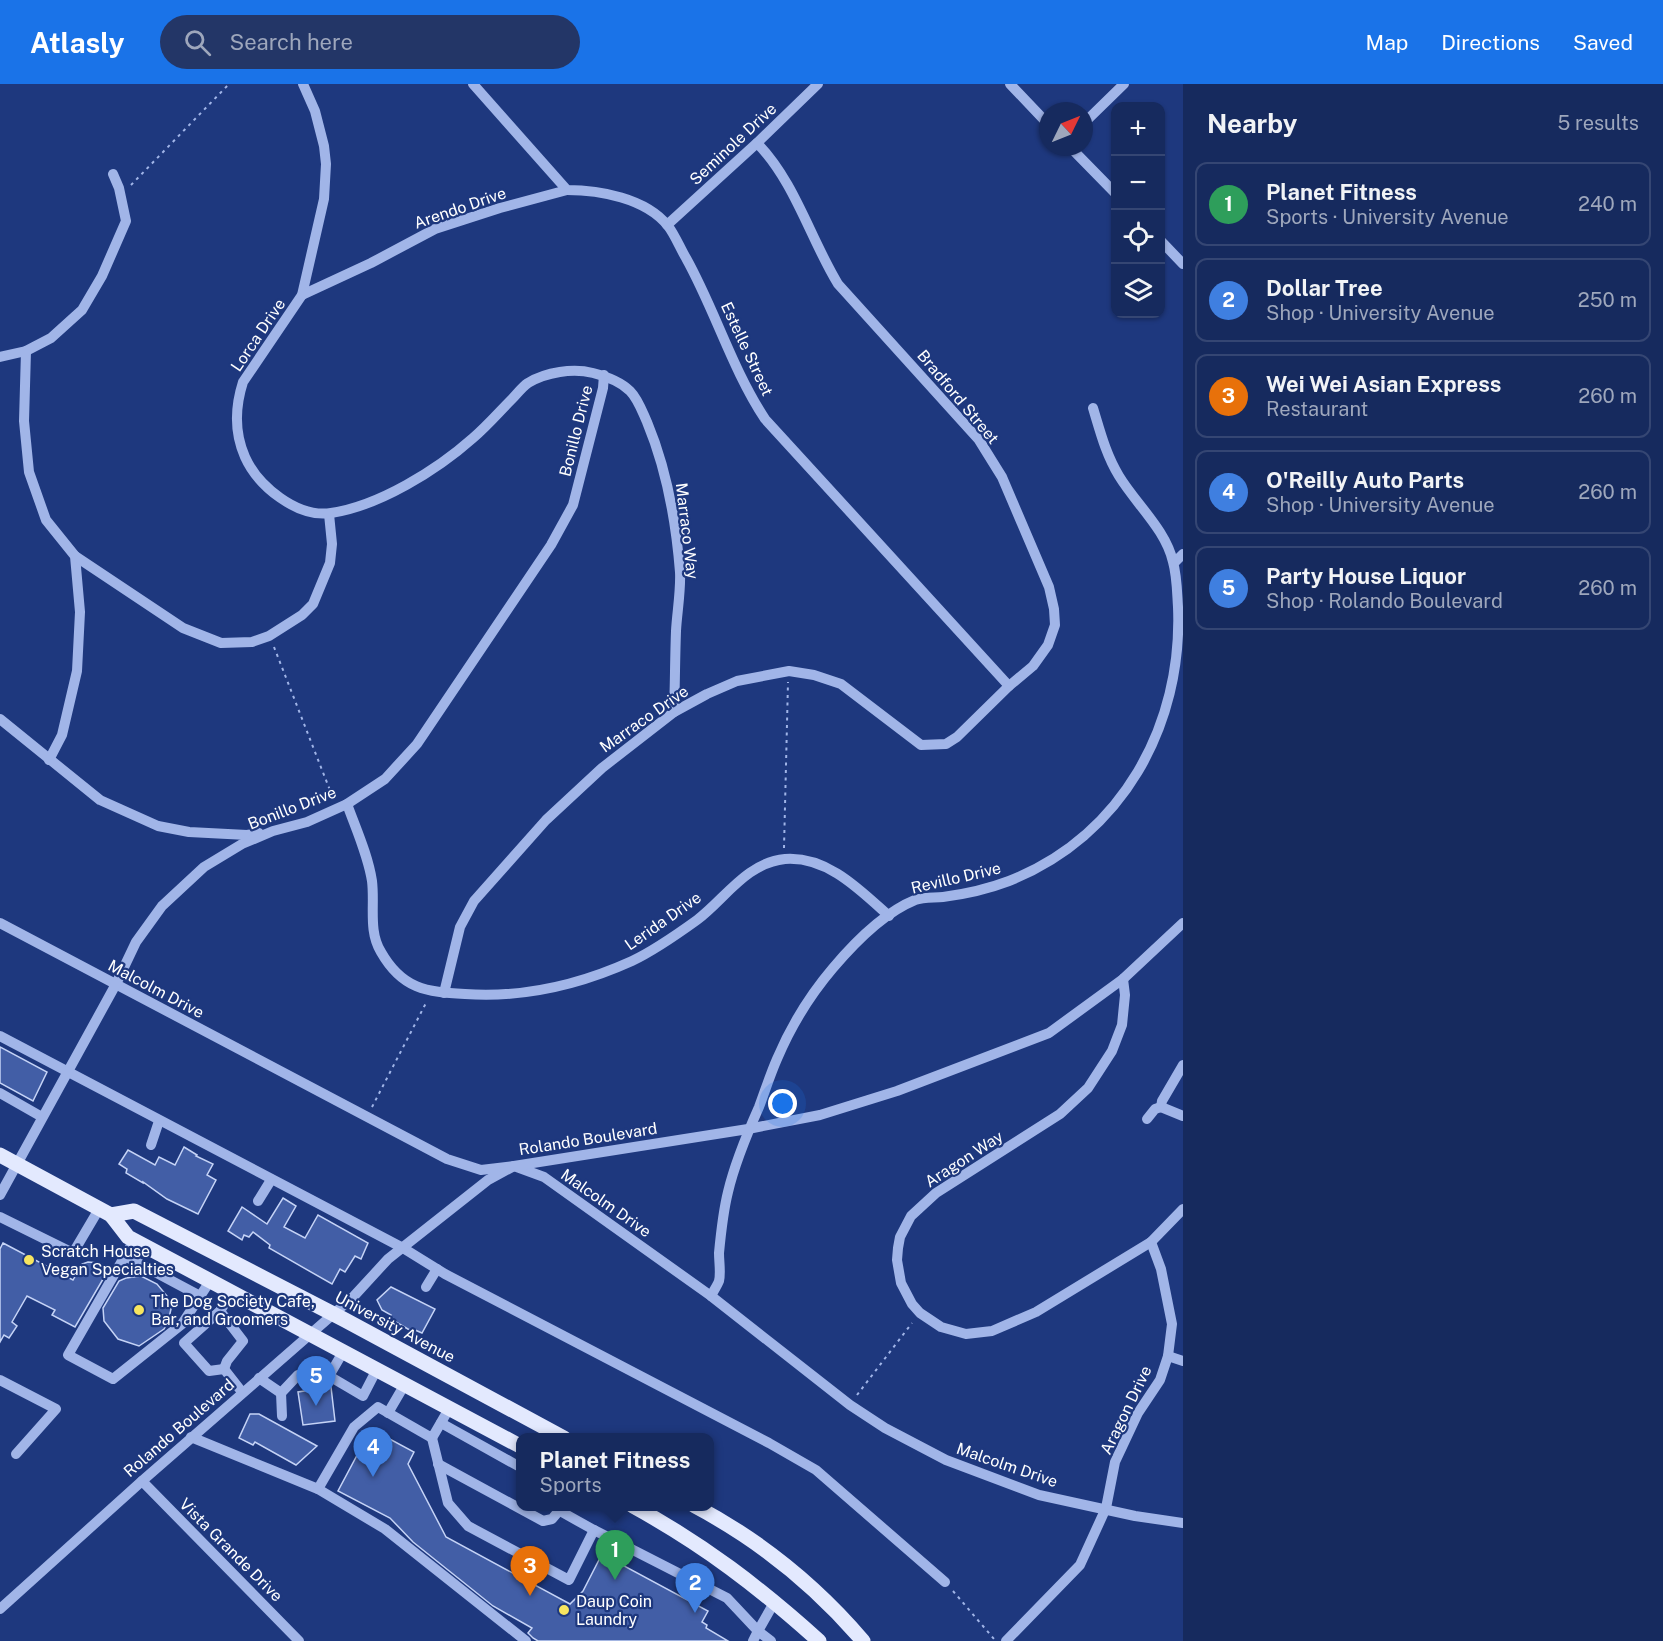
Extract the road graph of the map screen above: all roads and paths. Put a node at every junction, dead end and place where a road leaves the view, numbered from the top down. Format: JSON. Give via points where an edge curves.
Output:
{"nodes":[{"id":1,"x":229,"y":84,"type":"edge"},
{"id":2,"x":303,"y":84,"type":"edge"},
{"id":3,"x":473,"y":84,"type":"edge"},
{"id":4,"x":818,"y":84,"type":"edge"},
{"id":5,"x":1010,"y":84,"type":"edge"},
{"id":6,"x":1124,"y":84,"type":"edge"},
{"id":7,"x":1093,"y":114,"type":"edge"},
{"id":8,"x":1039,"y":115,"type":"edge"},
{"id":9,"x":757,"y":143,"type":"junction"},
{"id":10,"x":1080,"y":156,"type":"edge"},
{"id":11,"x":113,"y":174,"type":"dead end"},
{"id":12,"x":1111,"y":189,"type":"edge"},
{"id":13,"x":567,"y":190,"type":"junction"},
{"id":14,"x":121,"y":196,"type":"junction"},
{"id":15,"x":668,"y":225,"type":"junction"},
{"id":16,"x":1165,"y":244,"type":"edge"},
{"id":17,"x":1181,"y":258,"type":"edge"},
{"id":18,"x":302,"y":295,"type":"junction"},
{"id":19,"x":26,"y":351,"type":"junction"},
{"id":20,"x":0,"y":357,"type":"edge"},
{"id":21,"x":604,"y":375,"type":"junction"},
{"id":22,"x":1093,"y":408,"type":"dead end"},
{"id":23,"x":329,"y":514,"type":"junction"},
{"id":24,"x":1183,"y":554,"type":"edge"},
{"id":25,"x":75,"y":556,"type":"junction"},
{"id":26,"x":1174,"y":562,"type":"junction"},
{"id":27,"x":269,"y":636,"type":"junction"},
{"id":28,"x":789,"y":671,"type":"junction"},
{"id":29,"x":1008,"y":687,"type":"junction"},
{"id":30,"x":674,"y":712,"type":"junction"},
{"id":31,"x":0,"y":719,"type":"edge"},
{"id":32,"x":49,"y":760,"type":"junction"},
{"id":33,"x":342,"y":806,"type":"junction"},
{"id":34,"x":273,"y":831,"type":"junction"},
{"id":35,"x":784,"y":860,"type":"junction"},
{"id":36,"x":889,"y":916,"type":"junction"},
{"id":37,"x":0,"y":922,"type":"edge"},
{"id":38,"x":1183,"y":923,"type":"edge"},
{"id":39,"x":1123,"y":979,"type":"junction"},
{"id":40,"x":116,"y":984,"type":"junction"},
{"id":41,"x":432,"y":991,"type":"junction"},
{"id":42,"x":444,"y":993,"type":"junction"},
{"id":43,"x":0,"y":1036,"type":"edge"},
{"id":44,"x":1183,"y":1065,"type":"edge"},
{"id":45,"x":67,"y":1072,"type":"junction"},
{"id":46,"x":0,"y":1093,"type":"edge"},
{"id":47,"x":1161,"y":1107,"type":"junction"},
{"id":48,"x":42,"y":1116,"type":"junction"},
{"id":49,"x":1183,"y":1116,"type":"edge"},
{"id":50,"x":367,"y":1117,"type":"junction"},
{"id":51,"x":1147,"y":1119,"type":"dead end"},
{"id":52,"x":159,"y":1121,"type":"junction"},
{"id":53,"x":748,"y":1129,"type":"junction"},
{"id":54,"x":150,"y":1145,"type":"dead end"},
{"id":55,"x":0,"y":1155,"type":"edge"},
{"id":56,"x":16,"y":1164,"type":"junction"},
{"id":57,"x":514,"y":1166,"type":"junction"},
{"id":58,"x":271,"y":1180,"type":"junction"},
{"id":59,"x":0,"y":1195,"type":"edge"},
{"id":60,"x":258,"y":1201,"type":"dead end"},
{"id":61,"x":1183,"y":1209,"type":"edge"},
{"id":62,"x":105,"y":1212,"type":"junction"},
{"id":63,"x":0,"y":1217,"type":"edge"},
{"id":64,"x":134,"y":1240,"type":"junction"},
{"id":65,"x":1151,"y":1242,"type":"junction"},
{"id":66,"x":403,"y":1248,"type":"junction"},
{"id":67,"x":125,"y":1256,"type":"junction"},
{"id":68,"x":437,"y":1269,"type":"junction"},
{"id":69,"x":210,"y":1281,"type":"junction"},
{"id":70,"x":426,"y":1287,"type":"dead end"},
{"id":71,"x":232,"y":1292,"type":"junction"},
{"id":72,"x":200,"y":1296,"type":"junction"},
{"id":73,"x":711,"y":1296,"type":"junction"},
{"id":74,"x":220,"y":1311,"type":"junction"},
{"id":75,"x":920,"y":1313,"type":"junction"},
{"id":76,"x":333,"y":1314,"type":"junction"},
{"id":77,"x":309,"y":1334,"type":"junction"},
{"id":78,"x":343,"y":1352,"type":"junction"},
{"id":79,"x":1168,"y":1356,"type":"junction"},
{"id":80,"x":1183,"y":1361,"type":"edge"},
{"id":81,"x":224,"y":1369,"type":"junction"},
{"id":82,"x":377,"y":1369,"type":"junction"},
{"id":83,"x":329,"y":1376,"type":"junction"},
{"id":84,"x":259,"y":1378,"type":"junction"},
{"id":85,"x":0,"y":1380,"type":"edge"},
{"id":86,"x":405,"y":1384,"type":"junction"},
{"id":87,"x":242,"y":1392,"type":"junction"},
{"id":88,"x":281,"y":1393,"type":"junction"},
{"id":89,"x":850,"y":1405,"type":"junction"},
{"id":90,"x":450,"y":1407,"type":"junction"},
{"id":91,"x":388,"y":1413,"type":"junction"},
{"id":92,"x":282,"y":1416,"type":"dead end"},
{"id":93,"x":441,"y":1422,"type":"junction"},
{"id":94,"x":556,"y":1433,"type":"edge"},
{"id":95,"x":191,"y":1437,"type":"junction"},
{"id":96,"x":432,"y":1438,"type":"junction"},
{"id":97,"x":516,"y":1444,"type":"edge"},
{"id":98,"x":16,"y":1454,"type":"dead end"},
{"id":99,"x":438,"y":1464,"type":"junction"},
{"id":100,"x":516,"y":1465,"type":"edge"},
{"id":101,"x":142,"y":1481,"type":"junction"},
{"id":102,"x":318,"y":1489,"type":"junction"},
{"id":103,"x":516,"y":1506,"type":"edge"},
{"id":104,"x":1106,"y":1508,"type":"junction"},
{"id":105,"x":525,"y":1511,"type":"edge"},
{"id":106,"x":559,"y":1511,"type":"edge"},
{"id":107,"x":564,"y":1511,"type":"edge"},
{"id":108,"x":642,"y":1511,"type":"edge"},
{"id":109,"x":703,"y":1511,"type":"edge"},
{"id":110,"x":1183,"y":1523,"type":"edge"},
{"id":111,"x":594,"y":1530,"type":"junction"},
{"id":112,"x":945,"y":1582,"type":"joint"},
{"id":113,"x":775,"y":1601,"type":"junction"},
{"id":114,"x":0,"y":1609,"type":"edge"},
{"id":115,"x":756,"y":1636,"type":"edge"},
{"id":116,"x":298,"y":1641,"type":"edge"},
{"id":117,"x":526,"y":1641,"type":"edge"},
{"id":118,"x":771,"y":1641,"type":"edge"},
{"id":119,"x":819,"y":1641,"type":"edge"},
{"id":120,"x":863,"y":1641,"type":"edge"},
{"id":121,"x":995,"y":1641,"type":"edge"},
{"id":122,"x":1006,"y":1641,"type":"edge"}],
"edges":[{"from":1,"to":14,"type":"path"},
{"from":2,"to":18,"type":"street","name":"Lorca Drive","via":[[320,128],[326,173],[324,199]]},
{"from":3,"to":13,"type":"street"},
{"from":4,"to":9,"type":"street","name":"Seminole Drive"},
{"from":5,"to":8,"type":"street"},
{"from":6,"to":7,"type":"street"},
{"from":9,"to":15,"type":"street","name":"Seminole Drive"},
{"from":9,"to":29,"type":"street","name":"Bradford Street","via":[[794,195],[838,284],[979,440],[1002,477],[1049,587],[1054,609],[1048,645],[1033,666]]},
{"from":10,"to":12,"type":"street"},
{"from":11,"to":14,"type":"street"},
{"from":13,"to":15,"type":"street","name":"Estelle Street","via":[[615,195],[643,207]]},
{"from":13,"to":18,"type":"street","name":"Arendo Drive","via":[[435,229]]},
{"from":14,"to":19,"type":"street","via":[[126,221],[82,310],[51,338]]},
{"from":15,"to":29,"type":"street","name":"Estelle Street","via":[[702,288],[749,395],[765,419]]},
{"from":16,"to":17,"type":"street"},
{"from":18,"to":23,"type":"street","name":"Lorca Drive","via":[[243,382],[237,407],[238,432],[245,457],[268,489],[297,507]]},
{"from":19,"to":20,"type":"street"},
{"from":19,"to":25,"type":"street","via":[[24,421],[29,472],[46,520]]},
{"from":21,"to":23,"type":"street","via":[[583,370],[550,374],[527,384],[473,438],[433,469],[369,504]]},
{"from":21,"to":30,"type":"street","name":"Marraco Way","via":[[637,399],[660,453],[672,508],[680,574]]},
{"from":21,"to":33,"type":"street","name":"Bonillo Drive","via":[[573,505],[551,545],[417,744],[384,779]]},
{"from":22,"to":26,"type":"street","name":"Revillo Drive","via":[[1118,476],[1161,536]]},
{"from":23,"to":27,"type":"street","via":[[330,563],[313,604]]},
{"from":24,"to":26,"type":"street"},
{"from":25,"to":27,"type":"street","via":[[183,628],[221,643],[252,642]]},
{"from":25,"to":32,"type":"street","via":[[80,612],[77,671],[62,735]]},
{"from":26,"to":36,"type":"street","name":"Revillo Drive","via":[[1179,627],[1171,695],[1152,749],[1121,798],[1071,847],[1030,871],[987,888],[917,899]]},
{"from":27,"to":33,"type":"path"},
{"from":28,"to":29,"type":"street","name":"Marraco Drive","via":[[841,684],[921,745],[946,744],[957,737]]},
{"from":28,"to":30,"type":"street","name":"Marraco Drive","via":[[737,681]]},
{"from":28,"to":35,"type":"path"},
{"from":30,"to":42,"type":"street","name":"Marraco Drive","via":[[602,768],[546,820],[474,901],[460,927]]},
{"from":31,"to":32,"type":"street"},
{"from":32,"to":34,"type":"street","via":[[100,800],[158,826],[247,835]]},
{"from":33,"to":34,"type":"street","name":"Bonillo Drive","via":[[307,822]]},
{"from":33,"to":41,"type":"street","name":"Lerida Drive","via":[[372,881],[373,930],[380,952],[399,976],[416,988]]},
{"from":34,"to":40,"type":"street","name":"Bonillo Drive","via":[[204,867],[162,906],[136,942]]},
{"from":35,"to":36,"type":"street","name":"Lerida Drive","via":[[806,860],[829,869]]},
{"from":35,"to":42,"type":"street","name":"Lerida Drive","via":[[770,862],[742,878],[698,919],[633,961],[573,984],[529,992],[488,996]]},
{"from":36,"to":53,"type":"street","name":"Revillo Drive","via":[[852,948],[811,998],[788,1035]]},
{"from":37,"to":40,"type":"street","name":"Malcolm Drive"},
{"from":38,"to":39,"type":"street","name":"Rolando Boulevard"},
{"from":39,"to":53,"type":"street","name":"Rolando Boulevard","via":[[1049,1033],[897,1091],[820,1115]]},
{"from":39,"to":75,"type":"street","name":"Aragon Way","via":[[1122,1025],[1112,1051],[1088,1088],[1060,1114],[936,1193],[911,1216],[900,1237],[898,1272],[906,1294]]},
{"from":40,"to":45,"type":"street","name":"Bonillo Drive"},
{"from":40,"to":50,"type":"street","name":"Malcolm Drive"},
{"from":41,"to":42,"type":"street","name":"Lerida Drive"},
{"from":41,"to":50,"type":"path"},
{"from":43,"to":45,"type":"street"},
{"from":44,"to":47,"type":"street"},
{"from":45,"to":48,"type":"street","name":"Bonillo Drive"},
{"from":45,"to":52,"type":"street"},
{"from":46,"to":48,"type":"street"},
{"from":47,"to":49,"type":"street"},
{"from":47,"to":51,"type":"street"},
{"from":48,"to":56,"type":"street","name":"Bonillo Drive"},
{"from":50,"to":57,"type":"street","name":"Malcolm Drive","via":[[447,1159],[482,1170]]},
{"from":52,"to":54,"type":"street"},
{"from":52,"to":58,"type":"street"},
{"from":53,"to":57,"type":"street","name":"Rolando Boulevard"},
{"from":53,"to":73,"type":"street","name":"Revillo Drive","via":[[728,1191],[720,1238],[719,1281]]},
{"from":55,"to":56,"type":"main road"},
{"from":56,"to":59,"type":"street","name":"Bonillo Drive"},
{"from":56,"to":62,"type":"main road"},
{"from":57,"to":66,"type":"street","name":"Rolando Boulevard","via":[[488,1180]]},
{"from":57,"to":73,"type":"street","name":"Malcolm Drive","via":[[544,1177]]},
{"from":58,"to":60,"type":"street"},
{"from":58,"to":66,"type":"street"},
{"from":61,"to":65,"type":"street"},
{"from":62,"to":63,"type":"street","via":[[73,1252]]},
{"from":62,"to":64,"type":"main road"},
{"from":62,"to":76,"type":"main road","name":"University Avenue","via":[[134,1211]]},
{"from":64,"to":67,"type":"street"},
{"from":64,"to":69,"type":"main road"},
{"from":65,"to":75,"type":"street","name":"Aragon Way","via":[[1036,1312],[992,1331],[954,1332]]},
{"from":65,"to":79,"type":"street","name":"Aragon Drive","via":[[1172,1324]]},
{"from":66,"to":68,"type":"street"},
{"from":66,"to":76,"type":"street","name":"Rolando Boulevard"},
{"from":67,"to":72,"type":"street"},
{"from":67,"to":72,"type":"street","via":[[68,1355],[112,1379],[182,1324]]},
{"from":68,"to":70,"type":"street"},
{"from":68,"to":112,"type":"street","via":[[816,1470]]},
{"from":69,"to":71,"type":"main road"},
{"from":69,"to":72,"type":"street"},
{"from":71,"to":74,"type":"street"},
{"from":71,"to":77,"type":"main road"},
{"from":73,"to":89,"type":"street","name":"Malcolm Drive"},
{"from":74,"to":81,"type":"street","via":[[243,1341]]},
{"from":74,"to":81,"type":"street","via":[[184,1343],[209,1371]]},
{"from":75,"to":89,"type":"path"},
{"from":76,"to":77,"type":"street","name":"Rolando Boulevard"},
{"from":76,"to":94,"type":"main road","name":"University Avenue"},
{"from":77,"to":78,"type":"main road"},
{"from":77,"to":84,"type":"street","name":"Rolando Boulevard"},
{"from":78,"to":82,"type":"main road"},
{"from":78,"to":83,"type":"street"},
{"from":79,"to":80,"type":"street"},
{"from":79,"to":104,"type":"street","name":"Aragon Drive","via":[[1160,1380],[1138,1413],[1115,1462]]},
{"from":81,"to":87,"type":"street"},
{"from":82,"to":83,"type":"street","via":[[363,1396]]},
{"from":82,"to":86,"type":"main road"},
{"from":83,"to":88,"type":"street","via":[[298,1375]]},
{"from":84,"to":87,"type":"street","name":"Rolando Boulevard"},
{"from":84,"to":88,"type":"street"},
{"from":85,"to":98,"type":"street","via":[[56,1409]]},
{"from":86,"to":90,"type":"main road"},
{"from":86,"to":91,"type":"street"},
{"from":87,"to":95,"type":"street","name":"Rolando Boulevard"},
{"from":88,"to":92,"type":"street"},
{"from":89,"to":104,"type":"street","name":"Malcolm Drive","via":[[946,1460],[1039,1495]]},
{"from":90,"to":93,"type":"street"},
{"from":90,"to":97,"type":"main road"},
{"from":91,"to":96,"type":"street"},
{"from":91,"to":102,"type":"street","via":[[378,1407],[354,1427]]},
{"from":93,"to":96,"type":"street"},
{"from":93,"to":100,"type":"street"},
{"from":95,"to":101,"type":"street","name":"Rolando Boulevard"},
{"from":95,"to":102,"type":"street"},
{"from":96,"to":99,"type":"street"},
{"from":99,"to":103,"type":"street"},
{"from":99,"to":111,"type":"street","via":[[448,1503],[468,1526],[569,1580]]},
{"from":101,"to":114,"type":"street","name":"Rolando Boulevard"},
{"from":101,"to":116,"type":"street","name":"Vista Grande Drive"},
{"from":102,"to":117,"type":"street","via":[[385,1529]]},
{"from":104,"to":110,"type":"street","name":"Malcolm Drive"},
{"from":104,"to":122,"type":"street","name":"Aragon Drive","via":[[1080,1565]]},
{"from":105,"to":106,"type":"street","via":[[543,1521]]},
{"from":107,"to":111,"type":"street"},
{"from":108,"to":113,"type":"main road","via":[[679,1532]]},
{"from":109,"to":120,"type":"main road","via":[[790,1570],[842,1616]]},
{"from":111,"to":115,"type":"street","via":[[728,1598]]},
{"from":112,"to":121,"type":"path"},
{"from":113,"to":115,"type":"street"},
{"from":113,"to":119,"type":"main road"},
{"from":115,"to":118,"type":"street"}]}
